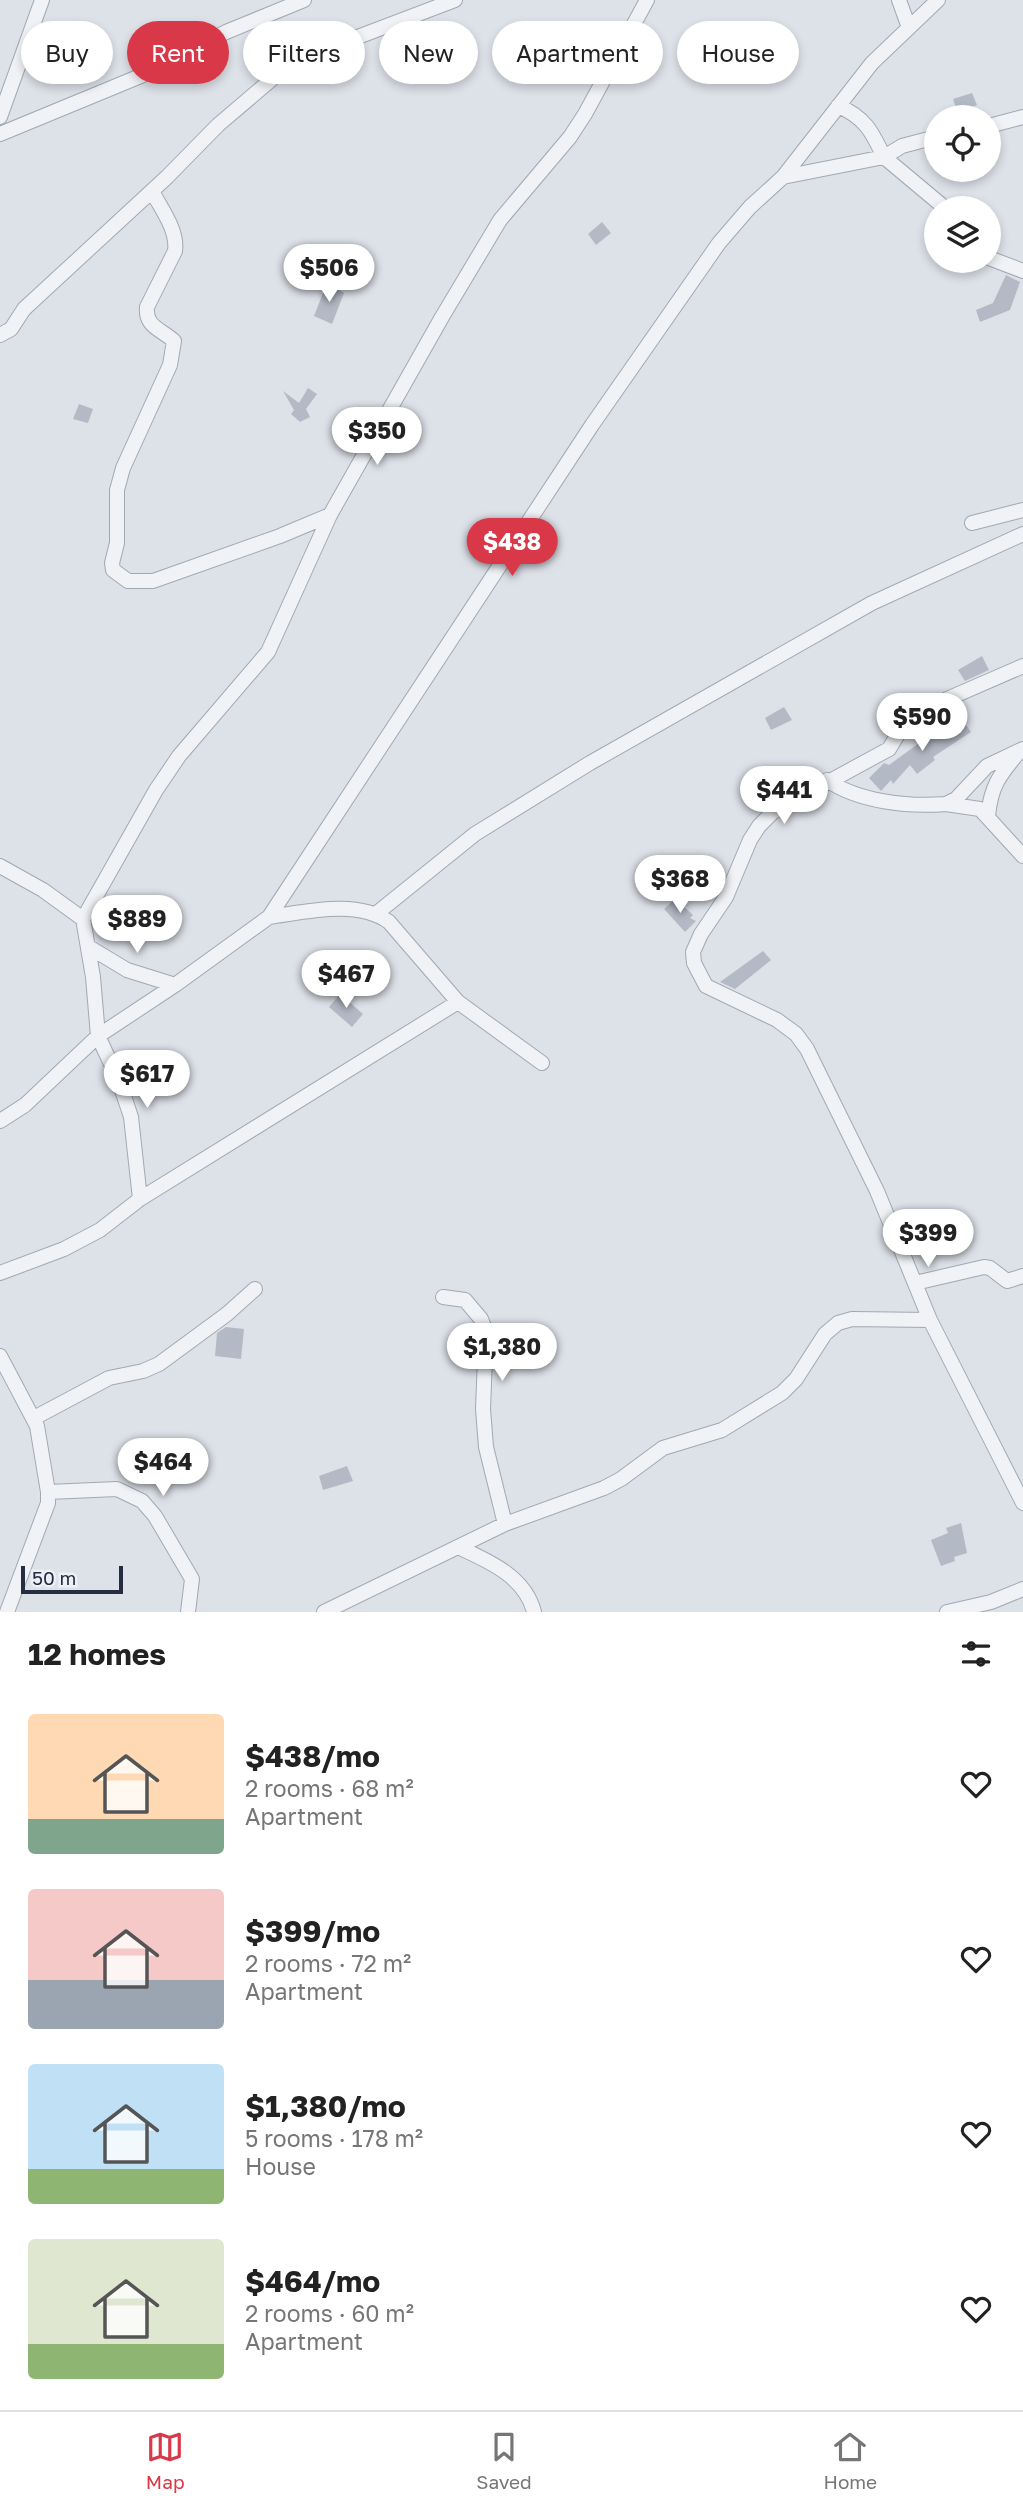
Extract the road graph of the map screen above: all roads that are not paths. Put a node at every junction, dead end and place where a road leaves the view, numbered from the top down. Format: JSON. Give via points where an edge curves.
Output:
{"nodes":[{"id":1,"x":42,"y":0,"type":"edge"},
{"id":2,"x":304,"y":0,"type":"edge"},
{"id":3,"x":455,"y":0,"type":"edge"},
{"id":4,"x":647,"y":0,"type":"edge"},
{"id":5,"x":899,"y":0,"type":"edge"},
{"id":6,"x":938,"y":0,"type":"edge"},
{"id":7,"x":908,"y":26,"type":"junction"},
{"id":8,"x":838,"y":106,"type":"junction"},
{"id":9,"x":0,"y":117,"type":"edge"},
{"id":10,"x":1023,"y":117,"type":"edge"},
{"id":11,"x":1001,"y":123,"type":"edge"},
{"id":12,"x":0,"y":134,"type":"edge"},
{"id":13,"x":924,"y":141,"type":"edge"},
{"id":14,"x":884,"y":158,"type":"junction"},
{"id":15,"x":783,"y":177,"type":"junction"},
{"id":16,"x":152,"y":191,"type":"junction"},
{"id":17,"x":930,"y":196,"type":"edge"},
{"id":18,"x":1001,"y":263,"type":"edge"},
{"id":19,"x":1023,"y":271,"type":"edge"},
{"id":20,"x":0,"y":335,"type":"edge"},
{"id":21,"x":1023,"y":510,"type":"edge"},
{"id":22,"x":330,"y":515,"type":"junction"},
{"id":23,"x":972,"y":523,"type":"dead end"},
{"id":24,"x":1023,"y":534,"type":"edge"},
{"id":25,"x":1023,"y":666,"type":"edge"},
{"id":26,"x":1021,"y":749,"type":"edge"},
{"id":27,"x":827,"y":780,"type":"junction"},
{"id":28,"x":946,"y":804,"type":"junction"},
{"id":29,"x":988,"y":816,"type":"junction"},
{"id":30,"x":1023,"y":856,"type":"edge"},
{"id":31,"x":0,"y":866,"type":"edge"},
{"id":32,"x":377,"y":913,"type":"junction"},
{"id":33,"x":269,"y":917,"type":"junction"},
{"id":34,"x":83,"y":919,"type":"junction"},
{"id":35,"x":89,"y":947,"type":"junction"},
{"id":36,"x":175,"y":985,"type":"junction"},
{"id":37,"x":458,"y":1002,"type":"junction"},
{"id":38,"x":97,"y":1035,"type":"junction"},
{"id":39,"x":542,"y":1063,"type":"dead end"},
{"id":40,"x":0,"y":1121,"type":"edge"},
{"id":41,"x":140,"y":1199,"type":"junction"},
{"id":42,"x":0,"y":1273,"type":"edge"},
{"id":43,"x":1023,"y":1276,"type":"edge"},
{"id":44,"x":915,"y":1283,"type":"junction"},
{"id":45,"x":255,"y":1289,"type":"dead end"},
{"id":46,"x":443,"y":1297,"type":"dead end"},
{"id":47,"x":930,"y":1320,"type":"junction"},
{"id":48,"x":0,"y":1356,"type":"edge"},
{"id":49,"x":34,"y":1418,"type":"junction"},
{"id":50,"x":48,"y":1492,"type":"junction"},
{"id":51,"x":1023,"y":1503,"type":"edge"},
{"id":52,"x":505,"y":1524,"type":"junction"},
{"id":53,"x":458,"y":1547,"type":"junction"},
{"id":54,"x":1023,"y":1589,"type":"edge"},
{"id":55,"x":7,"y":1612,"type":"edge"},
{"id":56,"x":188,"y":1612,"type":"edge"},
{"id":57,"x":324,"y":1612,"type":"edge"},
{"id":58,"x":534,"y":1612,"type":"edge"},
{"id":59,"x":947,"y":1612,"type":"edge"}],
"edges":[{"from":1,"to":9,"type":"street"},
{"from":2,"to":12,"type":"street"},
{"from":3,"to":16,"type":"street","via":[[292,62],[218,125]]},
{"from":4,"to":22,"type":"street","via":[[570,136],[500,220]]},
{"from":5,"to":7,"type":"street"},
{"from":6,"to":7,"type":"street"},
{"from":7,"to":8,"type":"street"},
{"from":8,"to":14,"type":"street","via":[[867,123]]},
{"from":8,"to":15,"type":"street"},
{"from":10,"to":11,"type":"street"},
{"from":13,"to":14,"type":"street","via":[[902,146]]},
{"from":14,"to":15,"type":"street"},
{"from":14,"to":17,"type":"street"},
{"from":15,"to":33,"type":"street","via":[[742,216],[695,277],[592,425]]},
{"from":16,"to":20,"type":"street"},
{"from":16,"to":22,"type":"street","via":[[176,242],[146,317],[174,341],[174,348],[123,468],[117,490],[113,570],[128,581],[153,581]]},
{"from":18,"to":19,"type":"street"},
{"from":21,"to":23,"type":"street"},
{"from":22,"to":34,"type":"street","via":[[268,652],[179,756]]},
{"from":24,"to":32,"type":"street","via":[[872,603],[590,763],[475,834]]},
{"from":25,"to":27,"type":"street","via":[[915,713],[889,749]]},
{"from":26,"to":28,"type":"street","via":[[987,766]]},
{"from":26,"to":29,"type":"street","via":[[996,780]]},
{"from":27,"to":28,"type":"street","via":[[866,798]]},
{"from":27,"to":44,"type":"street","via":[[773,812],[759,826],[726,897],[701,934],[694,963],[706,986],[777,1020],[807,1049],[877,1191]]},
{"from":28,"to":29,"type":"street","via":[[972,806]]},
{"from":29,"to":30,"type":"street"},
{"from":31,"to":34,"type":"street"},
{"from":32,"to":33,"type":"street","via":[[314,911]]},
{"from":32,"to":37,"type":"street"},
{"from":33,"to":36,"type":"street"},
{"from":34,"to":35,"type":"street"},
{"from":35,"to":36,"type":"street","via":[[127,970]]},
{"from":35,"to":38,"type":"street"},
{"from":36,"to":38,"type":"street"},
{"from":37,"to":39,"type":"street"},
{"from":37,"to":41,"type":"street"},
{"from":38,"to":40,"type":"street","via":[[25,1105]]},
{"from":38,"to":41,"type":"street","via":[[131,1117]]},
{"from":41,"to":42,"type":"street","via":[[100,1230]]},
{"from":43,"to":44,"type":"street","via":[[1009,1282],[984,1267]]},
{"from":44,"to":47,"type":"street"},
{"from":45,"to":49,"type":"street","via":[[159,1364],[109,1378]]},
{"from":46,"to":52,"type":"street","via":[[465,1300],[486,1332],[486,1447]]},
{"from":47,"to":51,"type":"street"},
{"from":47,"to":52,"type":"street","via":[[852,1319],[838,1323],[813,1349],[790,1387],[732,1424],[710,1436],[663,1448],[604,1488]]},
{"from":48,"to":49,"type":"street"},
{"from":49,"to":50,"type":"street"},
{"from":50,"to":55,"type":"street","via":[[48,1503]]},
{"from":50,"to":56,"type":"street","via":[[117,1489],[142,1501],[192,1580]]},
{"from":52,"to":53,"type":"street"},
{"from":53,"to":57,"type":"street"},
{"from":53,"to":58,"type":"street","via":[[491,1562],[515,1580]]},
{"from":54,"to":59,"type":"street"}]}
